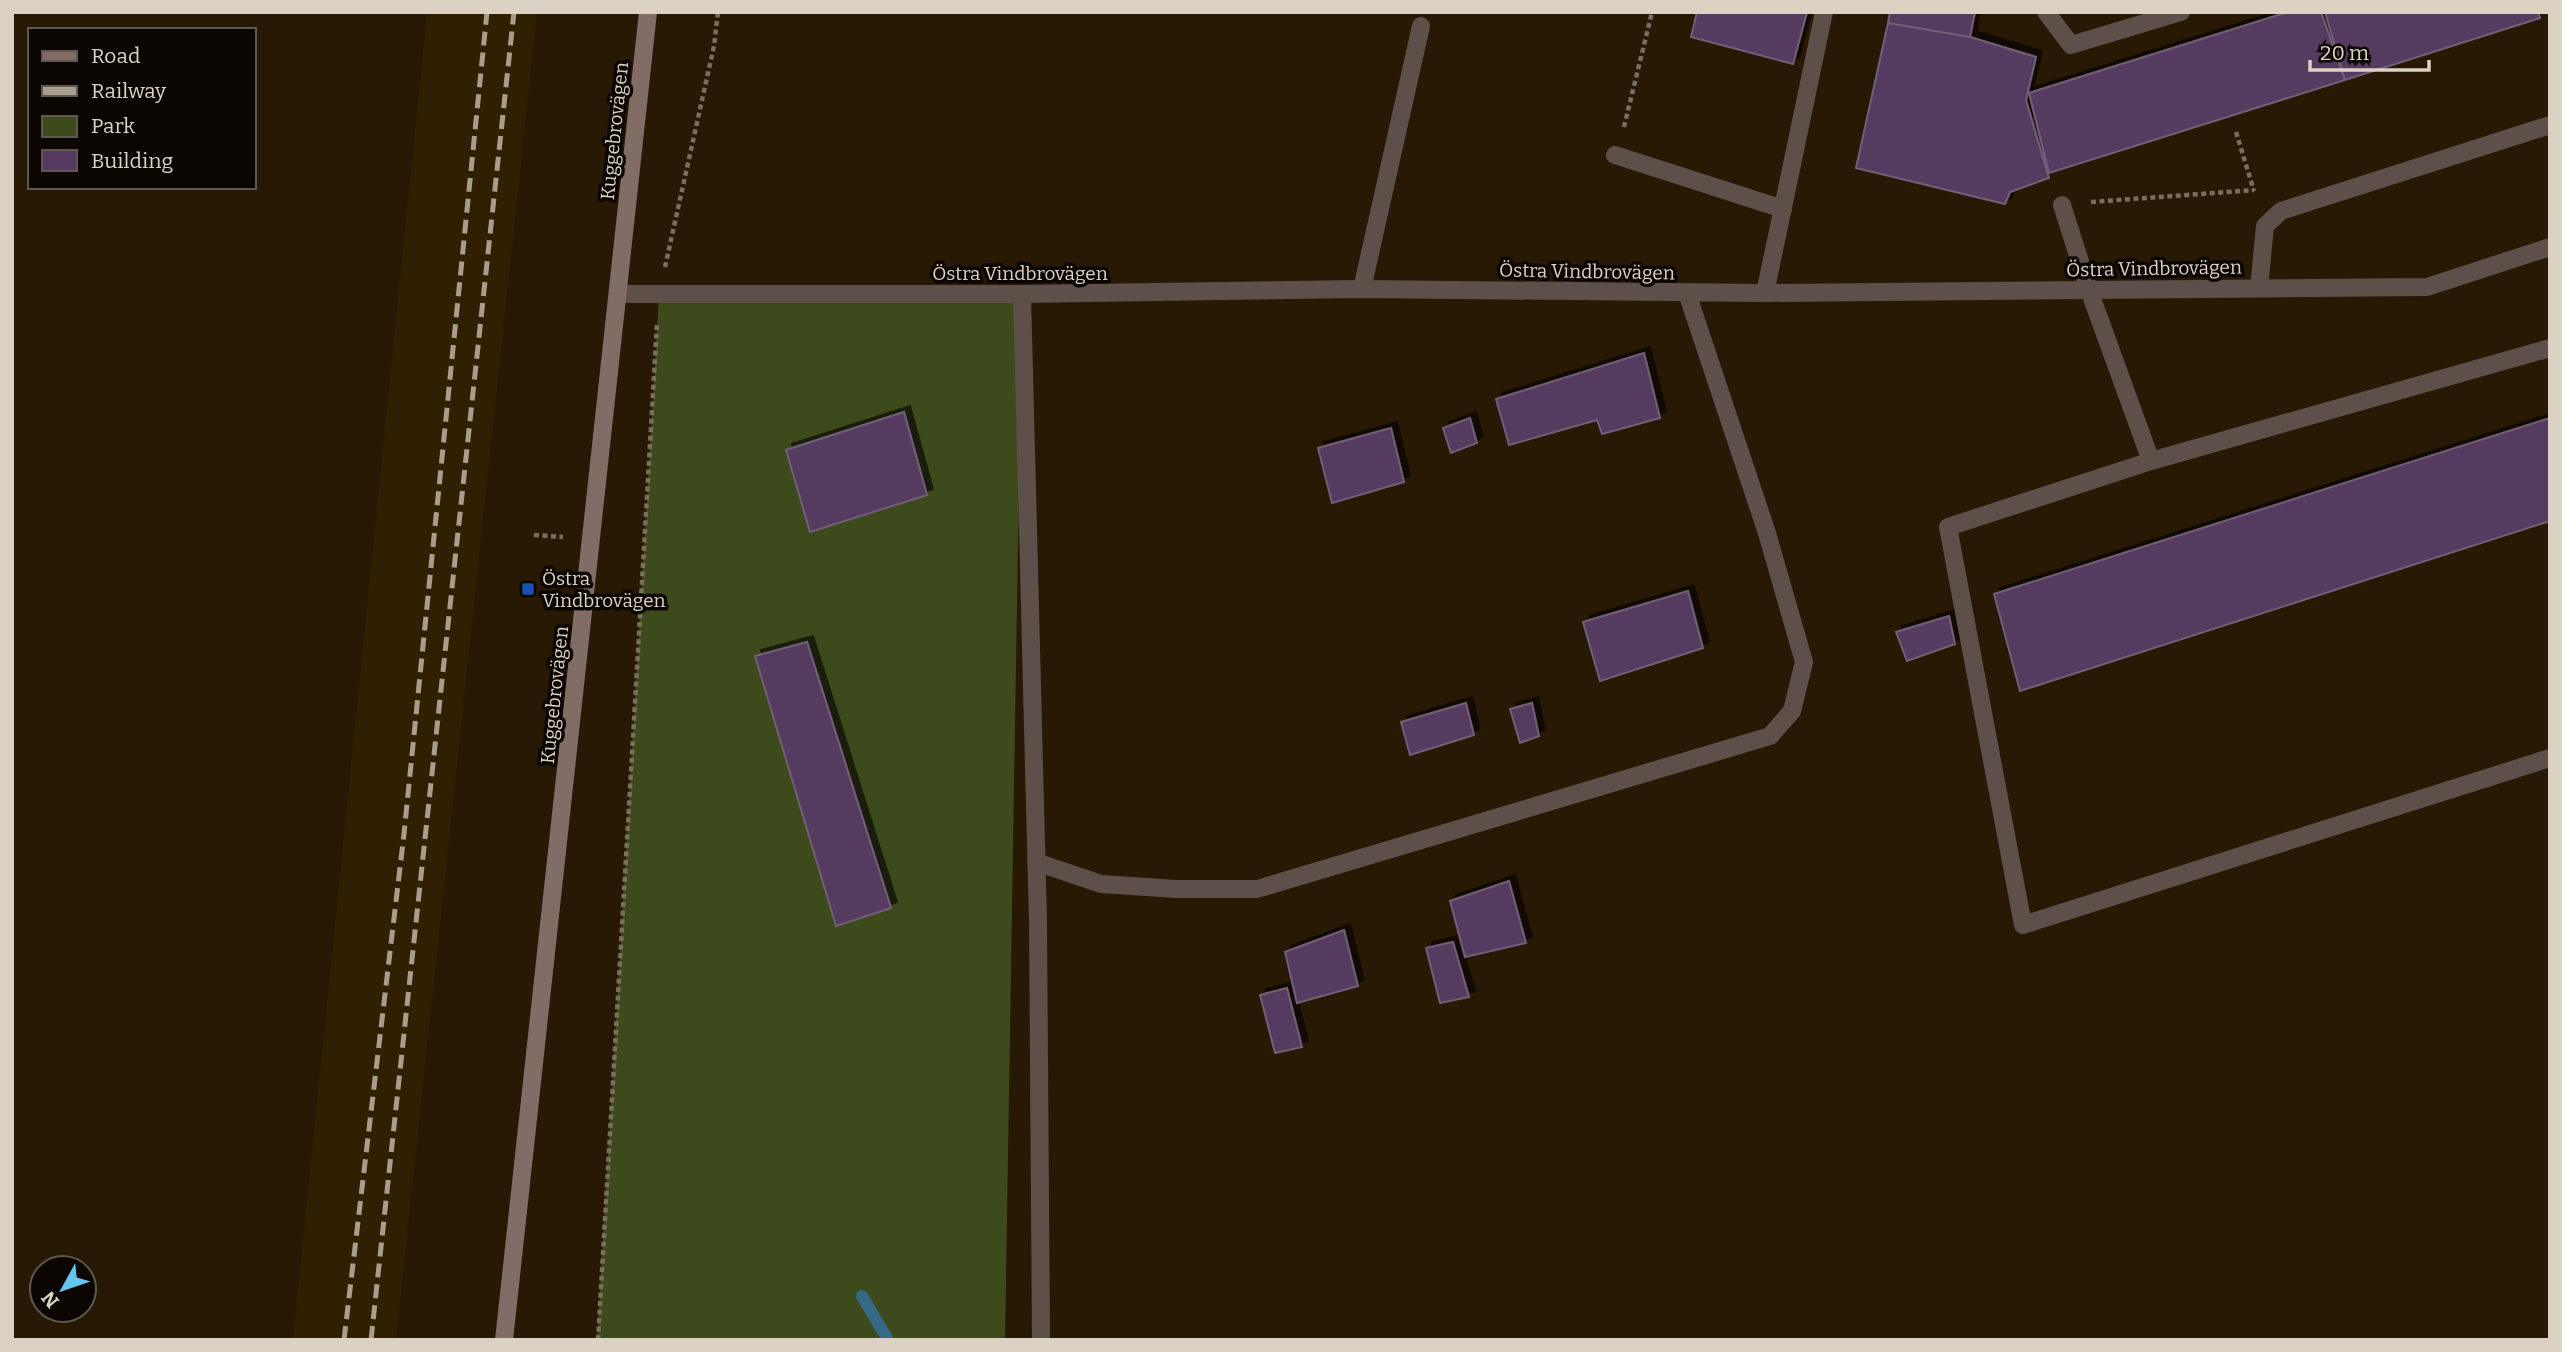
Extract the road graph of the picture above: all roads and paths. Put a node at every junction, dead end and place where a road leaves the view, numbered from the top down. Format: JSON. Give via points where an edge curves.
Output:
{"nodes":[{"id":1,"x":648,"y":12,"type":"edge"},
{"id":2,"x":718,"y":12,"type":"edge"},
{"id":3,"x":1652,"y":12,"type":"edge"},
{"id":4,"x":1824,"y":12,"type":"edge"},
{"id":5,"x":2046,"y":12,"type":"edge"},
{"id":6,"x":2181,"y":12,"type":"edge"},
{"id":7,"x":1421,"y":26,"type":"dead end"},
{"id":8,"x":2550,"y":125,"type":"edge"},
{"id":9,"x":2236,"y":132,"type":"dead end"},
{"id":10,"x":1615,"y":155,"type":"joint"},
{"id":11,"x":2254,"y":190,"type":"junction"},
{"id":12,"x":2062,"y":205,"type":"joint"},
{"id":13,"x":1783,"y":209,"type":"junction"},
{"id":14,"x":2265,"y":226,"type":"junction"},
{"id":15,"x":2550,"y":247,"type":"edge"},
{"id":16,"x":2259,"y":288,"type":"junction"},
{"id":17,"x":1362,"y":289,"type":"junction"},
{"id":18,"x":2089,"y":290,"type":"junction"},
{"id":19,"x":1687,"y":293,"type":"junction"},
{"id":20,"x":1765,"y":293,"type":"junction"},
{"id":21,"x":618,"y":294,"type":"junction"},
{"id":22,"x":1022,"y":294,"type":"junction"},
{"id":23,"x":659,"y":295,"type":"junction"},
{"id":24,"x":2550,"y":348,"type":"edge"},
{"id":25,"x":2151,"y":461,"type":"junction"},
{"id":26,"x":2550,"y":758,"type":"edge"},
{"id":27,"x":1036,"y":862,"type":"junction"},
{"id":28,"x":504,"y":1340,"type":"edge"},
{"id":29,"x":598,"y":1340,"type":"edge"},
{"id":30,"x":1041,"y":1340,"type":"edge"}],
"edges":[{"from":1,"to":21,"type":"main road","name":"Kuggebrovägen"},
{"from":2,"to":23,"type":"path","via":[[715,46]]},
{"from":3,"to":10,"type":"path"},
{"from":4,"to":13,"type":"street"},
{"from":5,"to":6,"type":"street","via":[[2071,45]]},
{"from":7,"to":17,"type":"street"},
{"from":8,"to":14,"type":"street","via":[[2281,211]]},
{"from":9,"to":11,"type":"path"},
{"from":10,"to":13,"type":"street"},
{"from":11,"to":12,"type":"path"},
{"from":11,"to":14,"type":"path"},
{"from":12,"to":18,"type":"street"},
{"from":13,"to":20,"type":"street"},
{"from":14,"to":16,"type":"street"},
{"from":15,"to":16,"type":"street","name":"Östra Vindbrovägen","via":[[2427,287]]},
{"from":16,"to":18,"type":"street","name":"Östra Vindbrovägen"},
{"from":17,"to":19,"type":"street","name":"Östra Vindbrovägen"},
{"from":17,"to":22,"type":"street","name":"Östra Vindbrovägen"},
{"from":18,"to":20,"type":"street","name":"Östra Vindbrovägen"},
{"from":18,"to":25,"type":"street"},
{"from":19,"to":20,"type":"street","name":"Östra Vindbrovägen"},
{"from":19,"to":27,"type":"street","via":[[1804,662],[1792,711],[1770,736],[1258,889],[1101,884]]},
{"from":21,"to":23,"type":"street","name":"Östra Vindbrovägen"},
{"from":21,"to":28,"type":"main road","name":"Kuggebrovägen"},
{"from":22,"to":23,"type":"street","name":"Östra Vindbrovägen"},
{"from":22,"to":27,"type":"street"},
{"from":23,"to":29,"type":"path"},
{"from":24,"to":25,"type":"street"},
{"from":25,"to":26,"type":"street","via":[[1948,527],[2023,925]]},
{"from":27,"to":30,"type":"street"}]}
